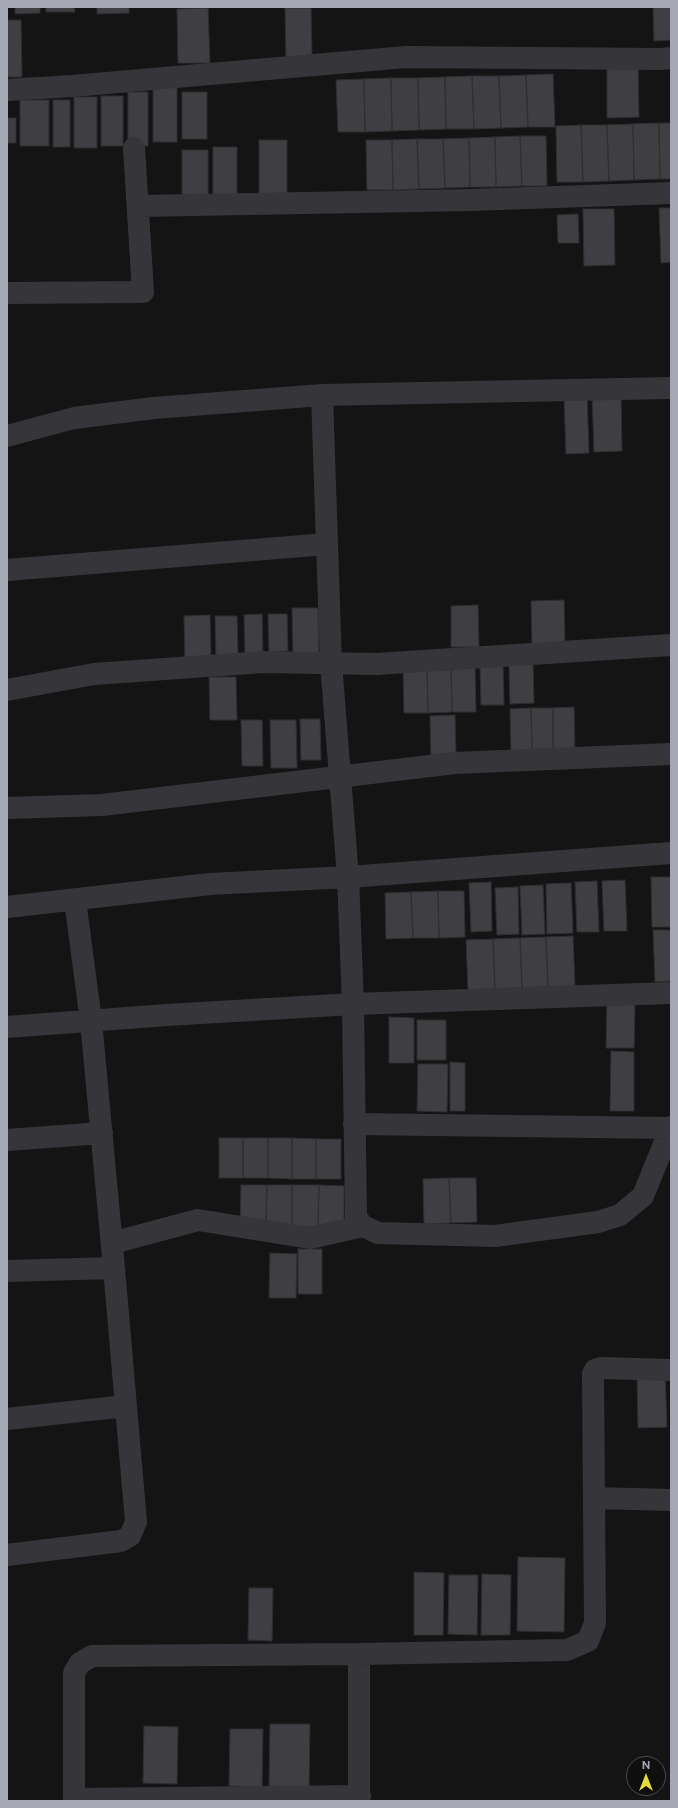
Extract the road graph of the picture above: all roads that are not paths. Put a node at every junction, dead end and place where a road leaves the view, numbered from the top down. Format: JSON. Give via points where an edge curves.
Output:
{"nodes":[{"id":1,"x":671,"y":58,"type":"edge"},
{"id":2,"x":7,"y":90,"type":"edge"},
{"id":3,"x":134,"y":148,"type":"dead end"},
{"id":4,"x":671,"y":193,"type":"edge"},
{"id":5,"x":138,"y":206,"type":"junction"},
{"id":6,"x":7,"y":293,"type":"edge"},
{"id":7,"x":671,"y":388,"type":"edge"},
{"id":8,"x":322,"y":395,"type":"junction"},
{"id":9,"x":7,"y":436,"type":"edge"},
{"id":10,"x":327,"y":544,"type":"junction"},
{"id":11,"x":7,"y":570,"type":"edge"},
{"id":12,"x":671,"y":645,"type":"edge"},
{"id":13,"x":331,"y":663,"type":"junction"},
{"id":14,"x":7,"y":690,"type":"edge"},
{"id":15,"x":671,"y":754,"type":"edge"},
{"id":16,"x":341,"y":776,"type":"junction"},
{"id":17,"x":7,"y":808,"type":"edge"},
{"id":18,"x":671,"y":853,"type":"edge"},
{"id":19,"x":348,"y":877,"type":"junction"},
{"id":20,"x":75,"y":900,"type":"junction"},
{"id":21,"x":7,"y":907,"type":"edge"},
{"id":22,"x":671,"y":993,"type":"edge"},
{"id":23,"x":353,"y":1004,"type":"junction"},
{"id":24,"x":91,"y":1021,"type":"junction"},
{"id":25,"x":7,"y":1027,"type":"edge"},
{"id":26,"x":354,"y":1124,"type":"junction"},
{"id":27,"x":671,"y":1128,"type":"edge"},
{"id":28,"x":102,"y":1133,"type":"junction"},
{"id":29,"x":7,"y":1140,"type":"edge"},
{"id":30,"x":364,"y":1226,"type":"junction"},
{"id":31,"x":112,"y":1243,"type":"junction"},
{"id":32,"x":114,"y":1268,"type":"junction"},
{"id":33,"x":7,"y":1271,"type":"edge"},
{"id":34,"x":671,"y":1370,"type":"edge"},
{"id":35,"x":126,"y":1406,"type":"junction"},
{"id":36,"x":7,"y":1419,"type":"edge"},
{"id":37,"x":594,"y":1498,"type":"junction"},
{"id":38,"x":671,"y":1500,"type":"edge"},
{"id":39,"x":7,"y":1555,"type":"edge"},
{"id":40,"x":359,"y":1654,"type":"junction"},
{"id":41,"x":359,"y":1798,"type":"edge"},
{"id":42,"x":209,"y":1799,"type":"edge"},
{"id":43,"x":74,"y":1800,"type":"edge"}],
"edges":[{"from":1,"to":2,"type":"street","via":[[406,57]]},
{"from":3,"to":5,"type":"street"},
{"from":4,"to":5,"type":"street","via":[[471,200]]},
{"from":5,"to":6,"type":"street","via":[[142,292]]},
{"from":7,"to":8,"type":"street"},
{"from":8,"to":9,"type":"street","via":[[154,408],[74,418]]},
{"from":8,"to":10,"type":"street"},
{"from":10,"to":11,"type":"street"},
{"from":10,"to":13,"type":"street"},
{"from":12,"to":13,"type":"street","via":[[376,664]]},
{"from":13,"to":14,"type":"street","via":[[263,662],[94,674]]},
{"from":13,"to":16,"type":"street"},
{"from":15,"to":16,"type":"street","via":[[455,763]]},
{"from":16,"to":17,"type":"street","via":[[102,805]]},
{"from":16,"to":19,"type":"street"},
{"from":18,"to":19,"type":"street"},
{"from":19,"to":20,"type":"street","via":[[210,884]]},
{"from":19,"to":23,"type":"street"},
{"from":20,"to":21,"type":"street"},
{"from":20,"to":24,"type":"street"},
{"from":22,"to":23,"type":"street"},
{"from":23,"to":24,"type":"street"},
{"from":23,"to":26,"type":"street"},
{"from":24,"to":25,"type":"street"},
{"from":24,"to":28,"type":"street"},
{"from":26,"to":27,"type":"street"},
{"from":26,"to":30,"type":"street","via":[[356,1217]]},
{"from":27,"to":30,"type":"street","via":[[643,1196],[620,1215],[598,1222],[495,1236],[378,1233]]},
{"from":28,"to":29,"type":"street"},
{"from":28,"to":31,"type":"street"},
{"from":30,"to":31,"type":"street","via":[[310,1238],[198,1220]]},
{"from":31,"to":32,"type":"street"},
{"from":32,"to":33,"type":"street"},
{"from":32,"to":35,"type":"street"},
{"from":34,"to":37,"type":"street","via":[[595,1370]]},
{"from":35,"to":36,"type":"street"},
{"from":35,"to":39,"type":"street","via":[[136,1522],[130,1536],[121,1542]]},
{"from":37,"to":38,"type":"street"},
{"from":37,"to":40,"type":"street","via":[[595,1623],[588,1641],[567,1650]]},
{"from":40,"to":41,"type":"street"},
{"from":40,"to":43,"type":"street","via":[[92,1656],[80,1663],[74,1673]]},
{"from":41,"to":42,"type":"street"},
{"from":42,"to":43,"type":"street"}]}
